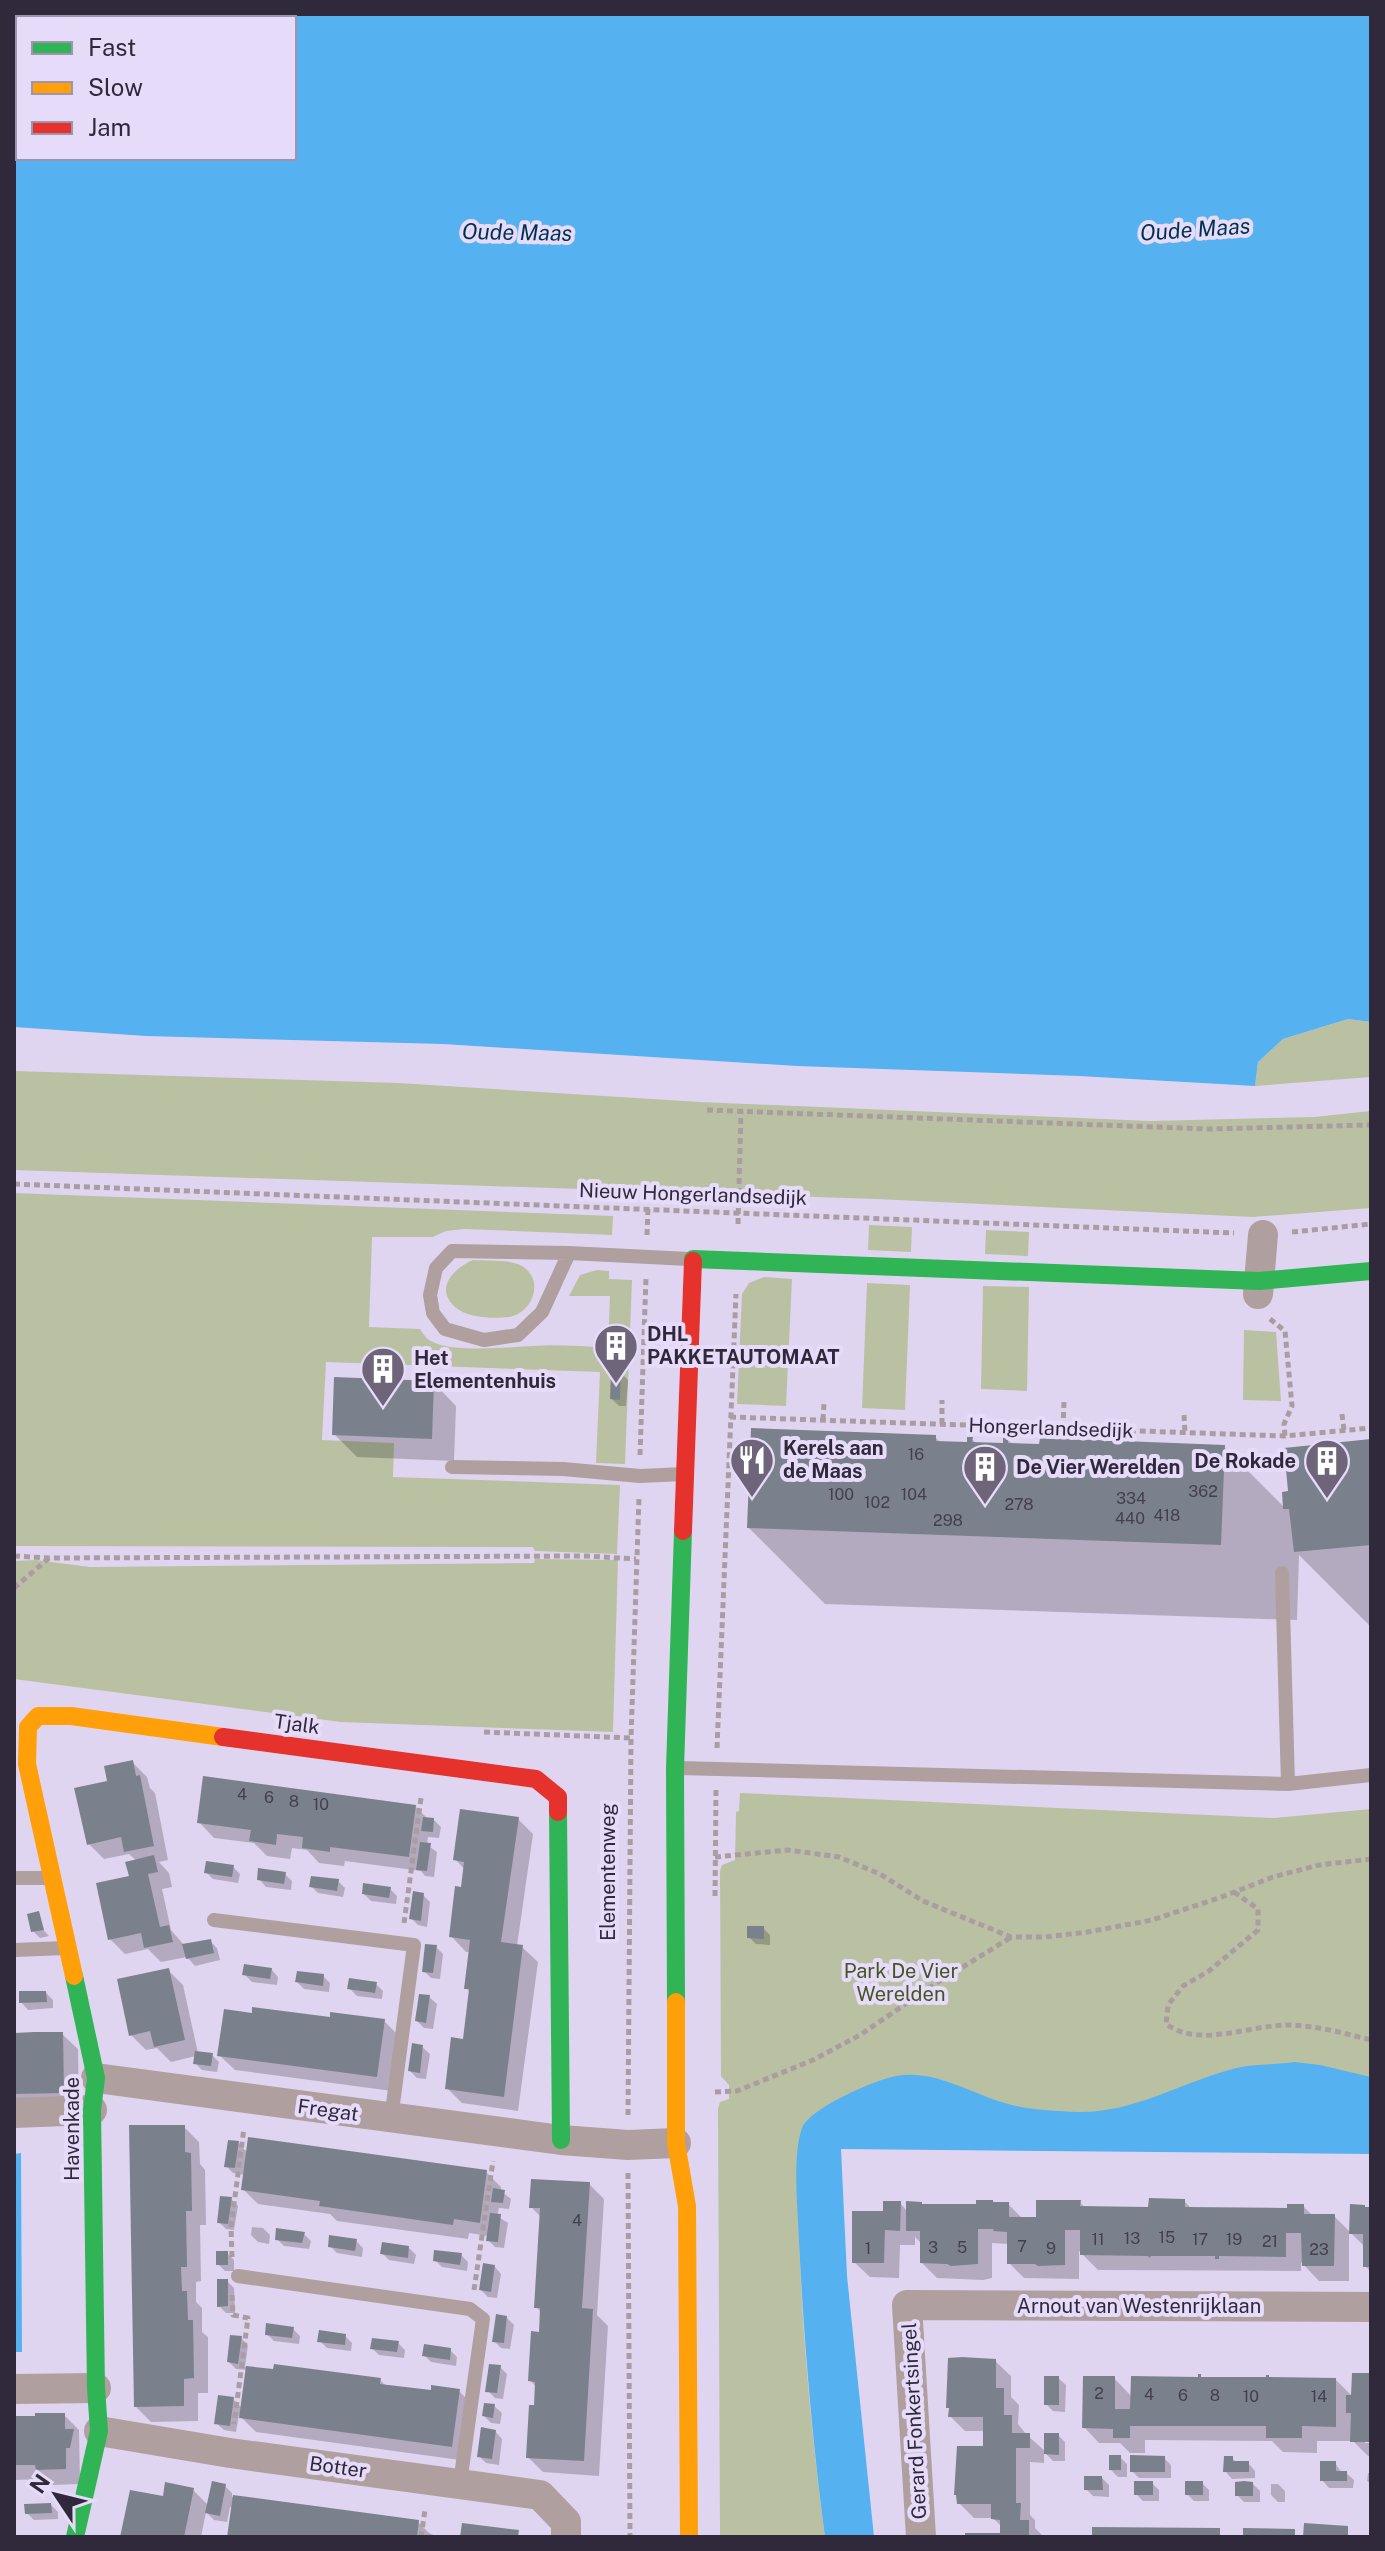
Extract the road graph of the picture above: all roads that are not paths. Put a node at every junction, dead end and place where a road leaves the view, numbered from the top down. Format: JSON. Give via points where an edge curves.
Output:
{"nodes":[{"id":1,"x":1263,"y":1235,"type":"road end"},
{"id":2,"x":569,"y":1253,"type":"junction"},
{"id":3,"x":693,"y":1259,"type":"junction"},
{"id":4,"x":1371,"y":1271,"type":"edge"},
{"id":5,"x":1261,"y":1297,"type":"junction"},
{"id":6,"x":452,"y":1467,"type":"dead end"},
{"id":7,"x":686,"y":1474,"type":"junction"},
{"id":8,"x":1282,"y":1573,"type":"dead end"},
{"id":9,"x":21,"y":1726,"type":"edge"},
{"id":10,"x":675,"y":1768,"type":"junction"},
{"id":11,"x":1371,"y":1775,"type":"edge"},
{"id":12,"x":1288,"y":1784,"type":"junction"},
{"id":13,"x":14,"y":1878,"type":"edge"},
{"id":14,"x":52,"y":1878,"type":"junction"},
{"id":15,"x":214,"y":1920,"type":"dead end"},
{"id":16,"x":67,"y":1948,"type":"junction"},
{"id":17,"x":14,"y":1950,"type":"edge"},
{"id":18,"x":96,"y":2078,"type":"junction"},
{"id":19,"x":92,"y":2110,"type":"junction"},
{"id":20,"x":14,"y":2113,"type":"edge"},
{"id":21,"x":391,"y":2119,"type":"junction"},
{"id":22,"x":561,"y":2140,"type":"junction"},
{"id":23,"x":676,"y":2143,"type":"junction"},
{"id":24,"x":667,"y":2183,"type":"dead end"},
{"id":25,"x":238,"y":2276,"type":"dead end"},
{"id":26,"x":907,"y":2305,"type":"joint"},
{"id":27,"x":1371,"y":2307,"type":"edge"},
{"id":28,"x":96,"y":2388,"type":"junction"},
{"id":29,"x":14,"y":2389,"type":"edge"},
{"id":30,"x":99,"y":2431,"type":"junction"},
{"id":31,"x":460,"y":2483,"type":"junction"},
{"id":32,"x":566,"y":2530,"type":"edge"},
{"id":33,"x":75,"y":2537,"type":"edge"},
{"id":34,"x":689,"y":2537,"type":"edge"},
{"id":35,"x":921,"y":2537,"type":"edge"}],
"edges":[{"from":1,"to":5,"type":"street"},
{"from":2,"to":2,"type":"lane","via":[[452,1251],[436,1268],[430,1295],[433,1313],[445,1329],[484,1340],[518,1335],[542,1312]]},
{"from":2,"to":3,"type":"lane"},
{"from":3,"to":5,"type":"street"},
{"from":3,"to":7,"type":"street"},
{"from":4,"to":5,"type":"street"},
{"from":6,"to":7,"type":"lane"},
{"from":7,"to":10,"type":"street"},
{"from":8,"to":12,"type":"lane"},
{"from":9,"to":14,"type":"street","name":"Havenkade"},
{"from":9,"to":22,"type":"street","name":"Tjalk","via":[[38,1716],[71,1716],[536,1779],[558,1797]]},
{"from":10,"to":12,"type":"lane"},
{"from":10,"to":23,"type":"street"},
{"from":11,"to":12,"type":"lane"},
{"from":13,"to":14,"type":"lane"},
{"from":14,"to":16,"type":"street","name":"Havenkade"},
{"from":15,"to":21,"type":"lane","via":[[414,1945]]},
{"from":16,"to":17,"type":"lane"},
{"from":16,"to":18,"type":"street","name":"Havenkade"},
{"from":18,"to":19,"type":"street","name":"Havenkade"},
{"from":18,"to":21,"type":"street","name":"Fregat"},
{"from":19,"to":20,"type":"street"},
{"from":19,"to":28,"type":"street","name":"Havenkade"},
{"from":21,"to":22,"type":"street","name":"Fregat"},
{"from":22,"to":23,"type":"street","name":"Fregat"},
{"from":23,"to":24,"type":"street"},
{"from":23,"to":34,"type":"street","via":[[687,2206]]},
{"from":25,"to":31,"type":"lane","via":[[470,2309],[483,2319]]},
{"from":26,"to":27,"type":"street","name":"Arnout van Westenrijklaan"},
{"from":26,"to":35,"type":"street","name":"Gerard Fonkertsingel"},
{"from":28,"to":29,"type":"street"},
{"from":28,"to":30,"type":"street","name":"Havenkade"},
{"from":30,"to":31,"type":"street","name":"Botter"},
{"from":30,"to":33,"type":"street","name":"Havenkade"},
{"from":31,"to":32,"type":"street","name":"Botter","via":[[540,2495]]}]}
